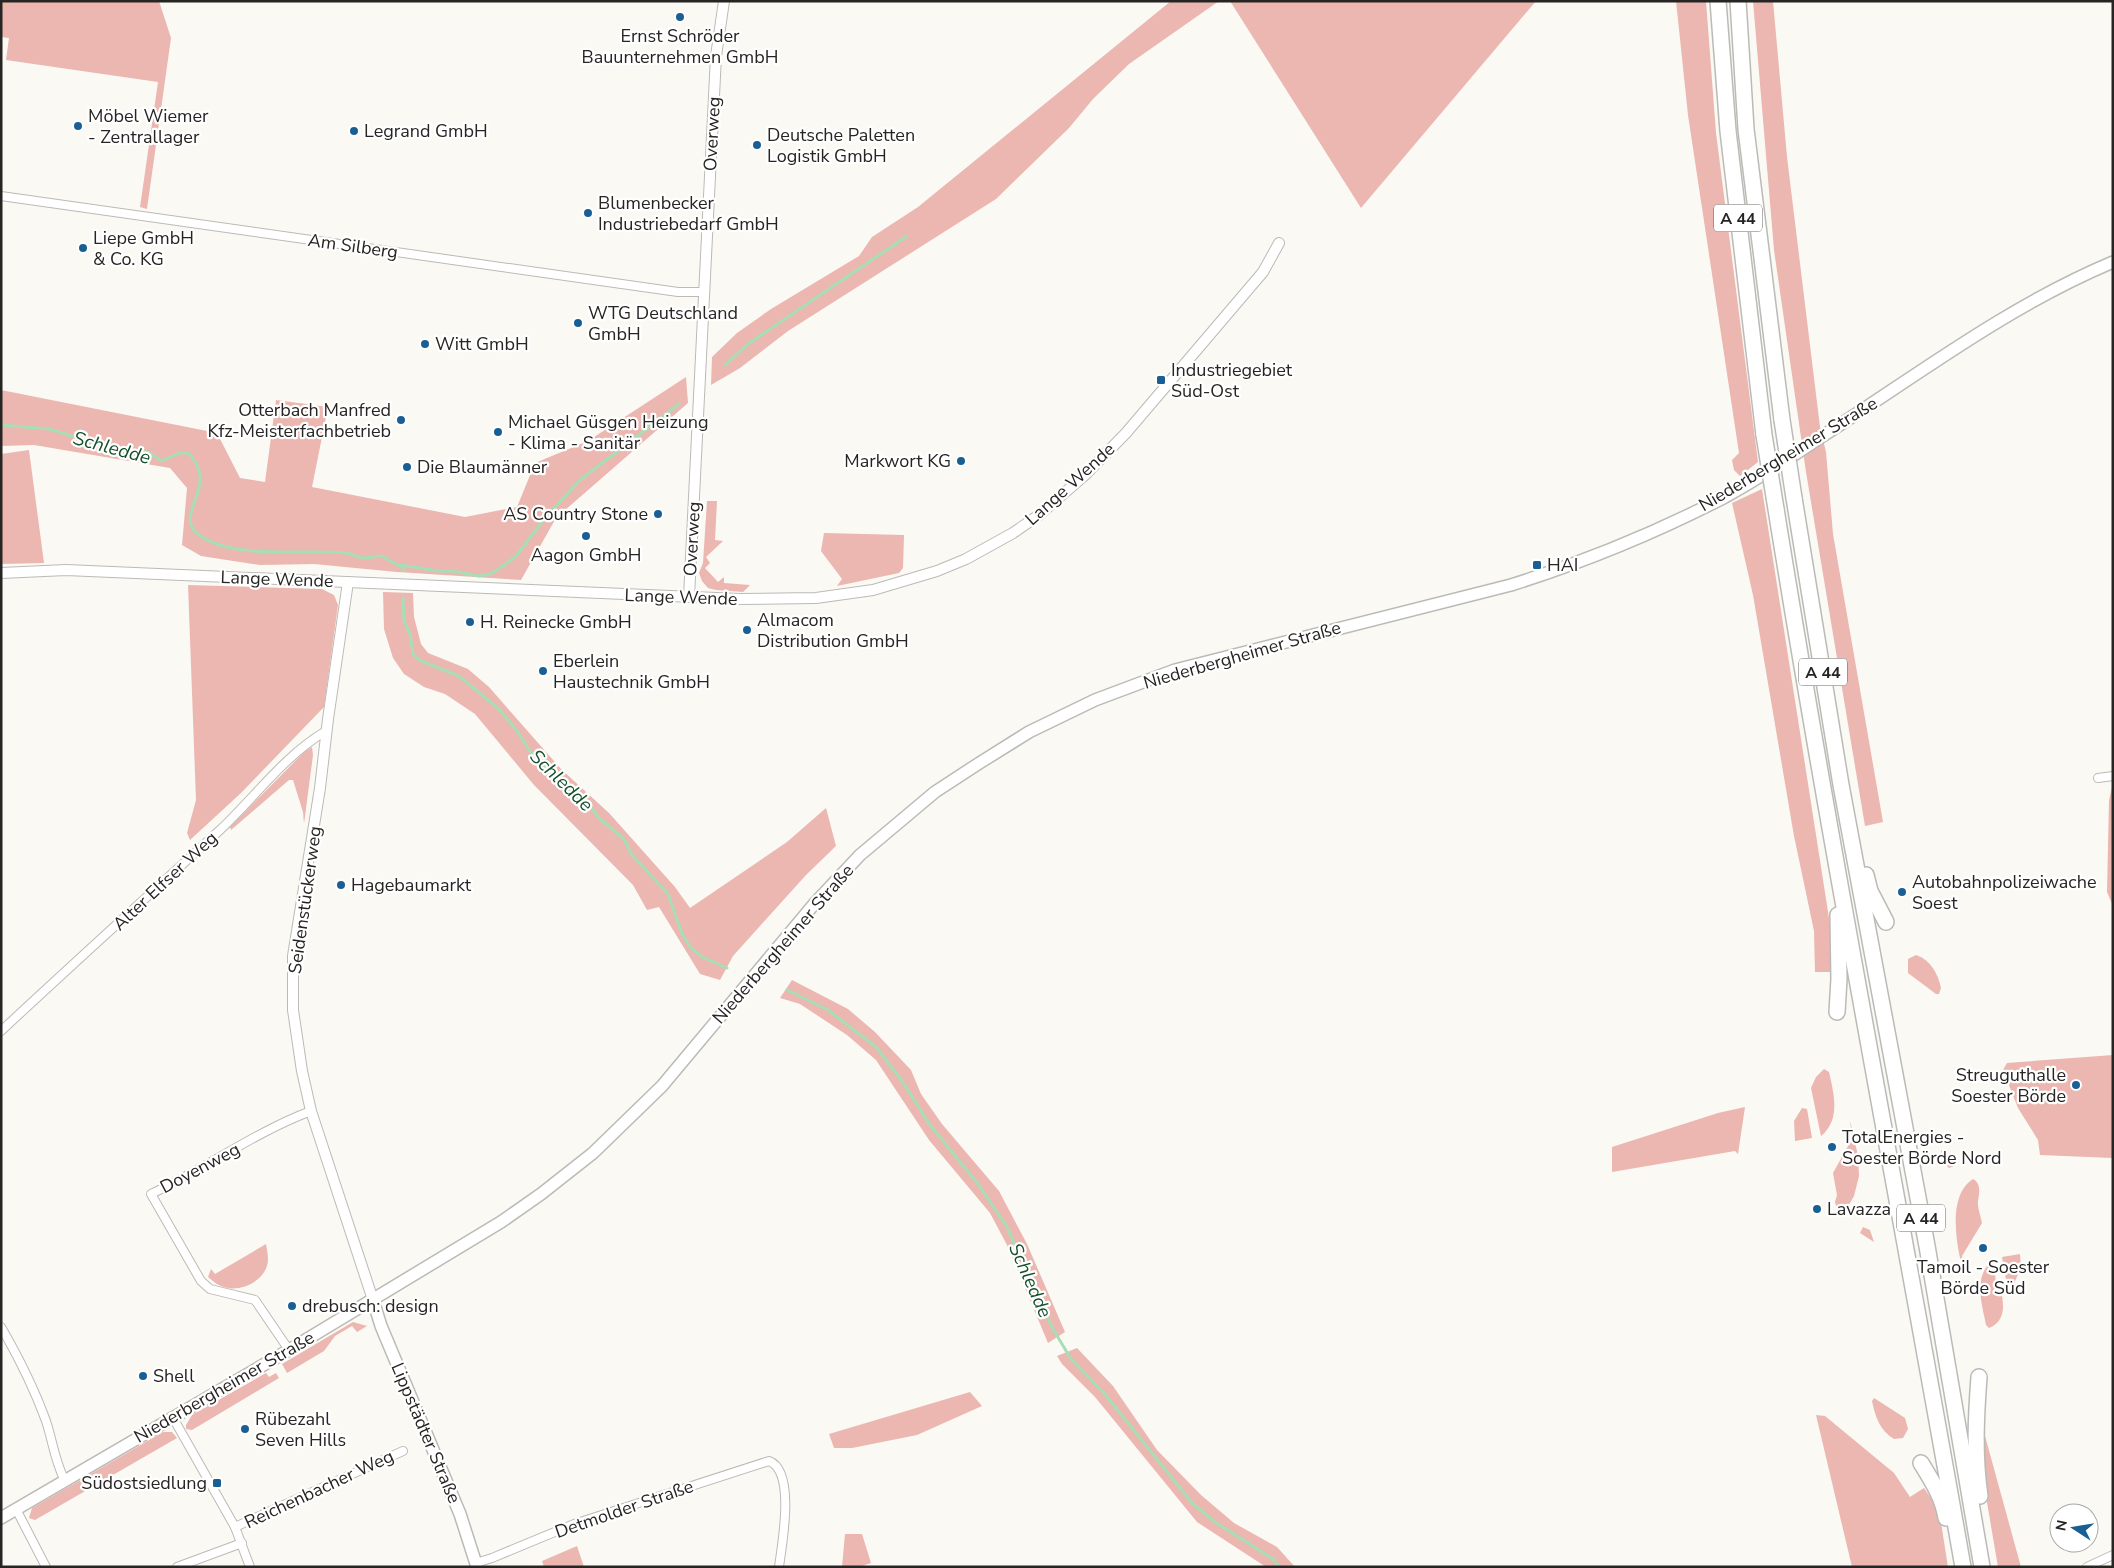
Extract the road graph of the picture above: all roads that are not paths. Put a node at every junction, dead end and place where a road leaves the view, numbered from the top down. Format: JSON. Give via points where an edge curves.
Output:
{"nodes":[{"id":1,"x":724,"y":1,"type":"edge"},
{"id":2,"x":1718,"y":1,"type":"edge"},
{"id":3,"x":1738,"y":1,"type":"edge"},
{"id":4,"x":1,"y":196,"type":"edge"},
{"id":5,"x":1279,"y":243,"type":"dead end"},
{"id":6,"x":2113,"y":262,"type":"edge"},
{"id":7,"x":704,"y":292,"type":"junction"},
{"id":8,"x":1,"y":573,"type":"edge"},
{"id":9,"x":348,"y":582,"type":"junction"},
{"id":10,"x":689,"y":597,"type":"junction"},
{"id":11,"x":326,"y":731,"type":"junction"},
{"id":12,"x":2113,"y":776,"type":"edge"},
{"id":13,"x":2098,"y":778,"type":"dead end"},
{"id":14,"x":1860,"y":869,"type":"junction"},
{"id":15,"x":1837,"y":873,"type":"junction"},
{"id":16,"x":1886,"y":922,"type":"dead end"},
{"id":17,"x":1837,"y":1012,"type":"dead end"},
{"id":18,"x":1,"y":1032,"type":"edge"},
{"id":19,"x":311,"y":1111,"type":"junction"},
{"id":20,"x":372,"y":1300,"type":"junction"},
{"id":21,"x":1,"y":1327,"type":"edge"},
{"id":22,"x":289,"y":1350,"type":"junction"},
{"id":23,"x":1979,"y":1377,"type":"dead end"},
{"id":24,"x":172,"y":1416,"type":"junction"},
{"id":25,"x":403,"y":1451,"type":"dead end"},
{"id":26,"x":1921,"y":1463,"type":"dead end"},
{"id":27,"x":64,"y":1479,"type":"junction"},
{"id":28,"x":16,"y":1509,"type":"junction"},
{"id":29,"x":1,"y":1518,"type":"edge"},
{"id":30,"x":235,"y":1527,"type":"junction"},
{"id":31,"x":242,"y":1543,"type":"junction"},
{"id":32,"x":2113,"y":1555,"type":"edge"},
{"id":33,"x":477,"y":1565,"type":"edge"},
{"id":34,"x":46,"y":1567,"type":"edge"},
{"id":35,"x":177,"y":1567,"type":"edge"},
{"id":36,"x":250,"y":1567,"type":"edge"},
{"id":37,"x":779,"y":1567,"type":"edge"},
{"id":38,"x":1954,"y":1567,"type":"edge"},
{"id":39,"x":1963,"y":1567,"type":"edge"},
{"id":40,"x":1982,"y":1567,"type":"edge"},
{"id":41,"x":1988,"y":1567,"type":"edge"},
{"id":42,"x":2087,"y":1567,"type":"edge"}],
"edges":[{"from":1,"to":7,"type":"street","name":"Overweg","via":[[716,56]]},
{"from":2,"to":15,"type":"highway","number":"A 44","bridge":true,"via":[[1728,131],[1764,435]]},
{"from":3,"to":14,"type":"highway","number":"A 44","bridge":true,"via":[[1746,129],[1782,420],[1847,814]]},
{"from":4,"to":7,"type":"street","name":"Am Silberg","via":[[678,292]]},
{"from":5,"to":10,"type":"street","name":"Lange Wende","via":[[1263,272],[1126,433],[1085,475],[1013,533],[937,571],[874,590],[791,600]]},
{"from":6,"to":20,"type":"main road","name":"Niederbergheimer Straße","via":[[2010,315],[1725,497],[1620,545],[1511,585],[1175,670],[1095,700],[1028,732],[935,792],[860,855],[815,903],[662,1086],[593,1153],[501,1222]]},
{"from":7,"to":10,"type":"street","name":"Overweg"},
{"from":8,"to":9,"type":"street","name":"Lange Wende","via":[[66,570]]},
{"from":9,"to":10,"type":"street","name":"Lange Wende"},
{"from":9,"to":11,"type":"street","name":"Seidenstückerweg"},
{"from":11,"to":18,"type":"street","name":"Alter Elfser Weg","via":[[306,743],[222,828]]},
{"from":11,"to":19,"type":"street","name":"Seidenstückerweg","via":[[318,806],[293,956],[293,1010]]},
{"from":12,"to":13,"type":"street"},
{"from":14,"to":16,"type":"highway"},
{"from":14,"to":40,"type":"highway","number":"A 44"},
{"from":15,"to":17,"type":"highway"},
{"from":15,"to":39,"type":"highway","number":"A 44"},
{"from":19,"to":20,"type":"street","name":"Seidenstückerweg"},
{"from":19,"to":22,"type":"street","name":"Doyenweg","via":[[284,1121],[150,1194],[201,1281],[218,1291],[256,1300]]},
{"from":20,"to":22,"type":"main road","name":"Niederbergheimer Straße"},
{"from":20,"to":33,"type":"main road","name":"Lippstädter Straße","via":[[460,1514]]},
{"from":21,"to":27,"type":"street","via":[[24,1368]]},
{"from":22,"to":24,"type":"main road","name":"Niederbergheimer Straße"},
{"from":23,"to":41,"type":"highway","via":[[1976,1464]]},
{"from":24,"to":27,"type":"main road","name":"Niederbergheimer Straße"},
{"from":24,"to":30,"type":"street"},
{"from":25,"to":30,"type":"street","name":"Reichenbacher Weg"},
{"from":26,"to":38,"type":"highway","via":[[1944,1506]]},
{"from":27,"to":28,"type":"main road","name":"Niederbergheimer Straße"},
{"from":28,"to":29,"type":"main road","name":"Niederbergheimer Straße"},
{"from":28,"to":34,"type":"street"},
{"from":30,"to":31,"type":"street"},
{"from":31,"to":35,"type":"street"},
{"from":31,"to":36,"type":"street"},
{"from":32,"to":42,"type":"street"},
{"from":33,"to":37,"type":"street","name":"Detmolder Straße","via":[[574,1524],[766,1461],[774,1463],[778,1469],[786,1494]]}]}
